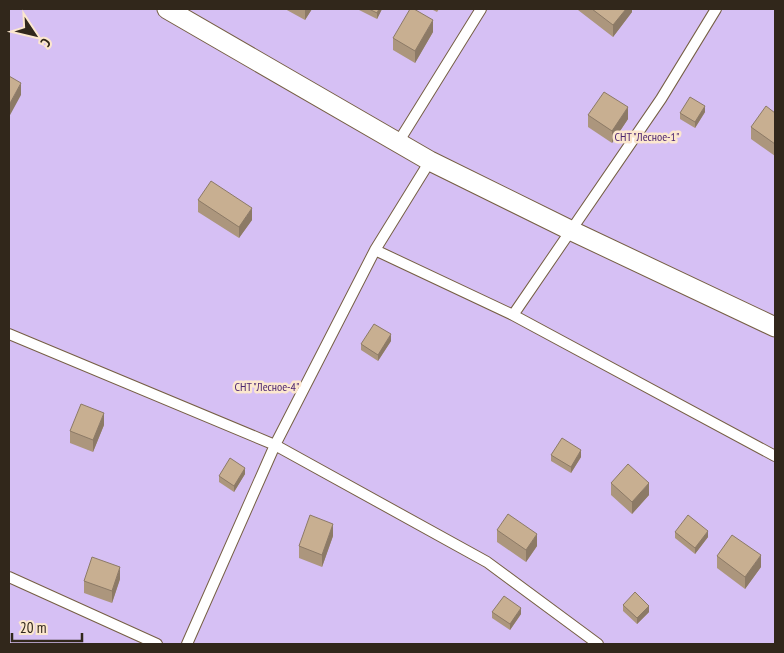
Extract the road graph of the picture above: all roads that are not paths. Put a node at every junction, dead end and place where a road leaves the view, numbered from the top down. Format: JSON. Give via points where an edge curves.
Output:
{"nodes":[{"id":1,"x":167,"y":9,"type":"edge"},
{"id":2,"x":481,"y":9,"type":"edge"},
{"id":3,"x":716,"y":9,"type":"edge"},
{"id":4,"x":399,"y":141,"type":"junction"},
{"id":5,"x":430,"y":161,"type":"junction"},
{"id":6,"x":572,"y":231,"type":"junction"},
{"id":7,"x":375,"y":250,"type":"junction"},
{"id":8,"x":514,"y":315,"type":"junction"},
{"id":9,"x":775,"y":327,"type":"edge"},
{"id":10,"x":9,"y":334,"type":"edge"},
{"id":11,"x":275,"y":445,"type":"junction"},
{"id":12,"x":775,"y":456,"type":"edge"},
{"id":13,"x":9,"y":577,"type":"edge"},
{"id":14,"x":156,"y":644,"type":"edge"},
{"id":15,"x":186,"y":644,"type":"edge"},
{"id":16,"x":598,"y":644,"type":"edge"}],
"edges":[{"from":1,"to":4,"type":"street"},
{"from":2,"to":4,"type":"lane"},
{"from":3,"to":6,"type":"lane","via":[[661,99]]},
{"from":4,"to":5,"type":"street"},
{"from":5,"to":6,"type":"street"},
{"from":5,"to":7,"type":"lane"},
{"from":6,"to":8,"type":"lane"},
{"from":6,"to":9,"type":"street"},
{"from":7,"to":8,"type":"lane"},
{"from":7,"to":11,"type":"lane"},
{"from":8,"to":12,"type":"lane"},
{"from":10,"to":11,"type":"lane"},
{"from":11,"to":15,"type":"lane"},
{"from":11,"to":16,"type":"lane","via":[[487,562]]},
{"from":13,"to":14,"type":"lane"}]}
